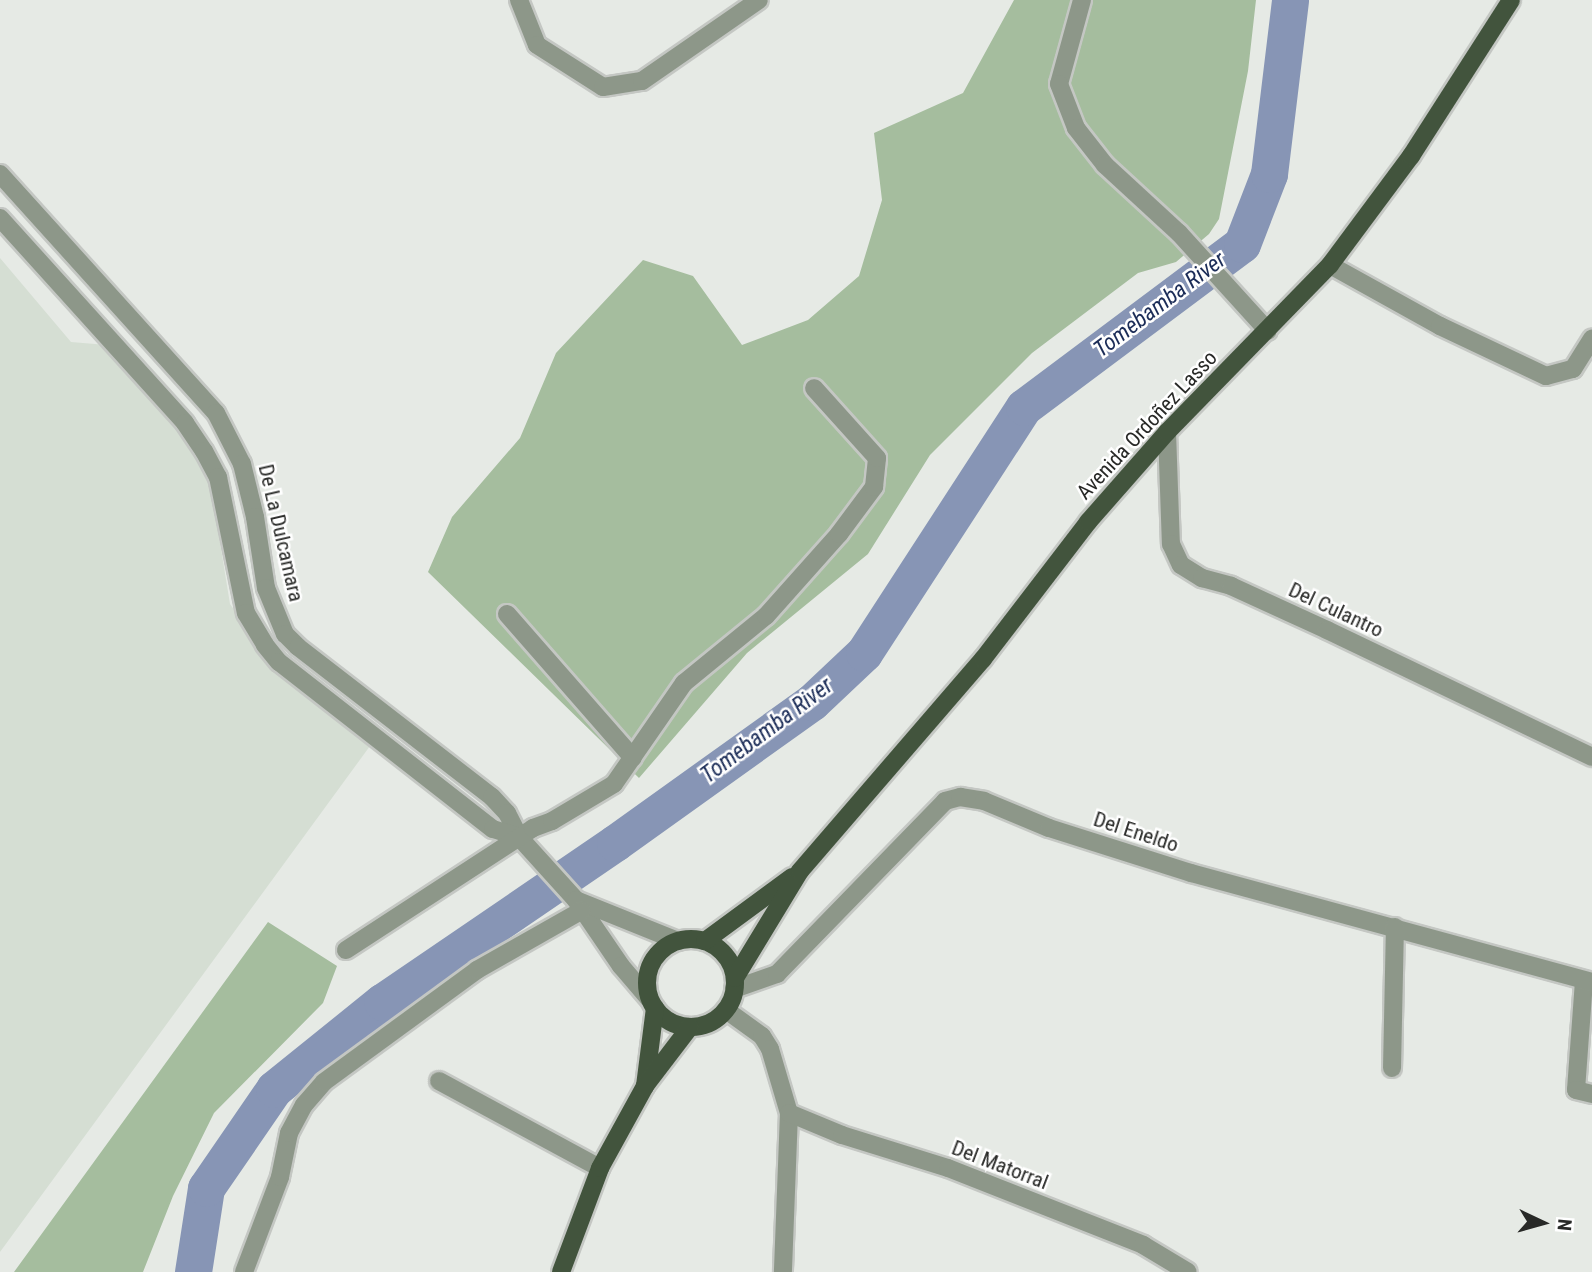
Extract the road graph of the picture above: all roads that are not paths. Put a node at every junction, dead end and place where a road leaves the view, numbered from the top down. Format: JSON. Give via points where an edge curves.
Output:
{"nodes":[{"id":1,"x":519,"y":0,"type":"edge"},
{"id":2,"x":759,"y":0,"type":"edge"},
{"id":3,"x":1082,"y":0,"type":"edge"},
{"id":4,"x":1511,"y":0,"type":"edge"},
{"id":5,"x":0,"y":174,"type":"edge"},
{"id":6,"x":0,"y":218,"type":"edge"},
{"id":7,"x":1330,"y":265,"type":"junction"},
{"id":8,"x":1268,"y":331,"type":"junction"},
{"id":9,"x":1592,"y":339,"type":"edge"},
{"id":10,"x":814,"y":388,"type":"dead end"},
{"id":11,"x":1167,"y":432,"type":"junction"},
{"id":12,"x":507,"y":614,"type":"dead end"},
{"id":13,"x":1592,"y":757,"type":"edge"},
{"id":14,"x":633,"y":758,"type":"junction"},
{"id":15,"x":523,"y":840,"type":"junction"},
{"id":16,"x":800,"y":871,"type":"junction"},
{"id":17,"x":577,"y":902,"type":"junction"},
{"id":18,"x":1395,"y":927,"type":"junction"},
{"id":19,"x":678,"y":940,"type":"junction"},
{"id":20,"x":705,"y":941,"type":"junction"},
{"id":21,"x":346,"y":950,"type":"dead end"},
{"id":22,"x":1588,"y":982,"type":"edge"},
{"id":23,"x":735,"y":983,"type":"junction"},
{"id":24,"x":652,"y":1004,"type":"junction"},
{"id":25,"x":726,"y":1010,"type":"junction"},
{"id":26,"x":690,"y":1027,"type":"junction"},
{"id":27,"x":1392,"y":1068,"type":"dead end"},
{"id":28,"x":439,"y":1081,"type":"dead end"},
{"id":29,"x":645,"y":1086,"type":"junction"},
{"id":30,"x":1592,"y":1094,"type":"edge"},
{"id":31,"x":789,"y":1113,"type":"junction"},
{"id":32,"x":600,"y":1168,"type":"junction"},
{"id":33,"x":244,"y":1272,"type":"edge"},
{"id":34,"x":561,"y":1272,"type":"edge"},
{"id":35,"x":783,"y":1272,"type":"edge"},
{"id":36,"x":1188,"y":1272,"type":"edge"}],
"edges":[{"from":1,"to":2,"type":"street","via":[[537,45],[603,86],[642,81]]},
{"from":3,"to":8,"type":"street","via":[[1059,84],[1076,128],[1105,165],[1179,233]]},
{"from":4,"to":7,"type":"main road","name":"Avenida Ordoñez Lasso","via":[[1410,156]]},
{"from":5,"to":15,"type":"street","name":"De La Dulcamara","via":[[216,414],[242,464],[266,588],[285,634],[492,797],[508,813]]},
{"from":6,"to":15,"type":"street","name":"De La Dulcamara","via":[[204,451],[218,477],[246,613],[253,630],[279,662],[493,829]]},
{"from":7,"to":8,"type":"main road","name":"Avenida Ordoñez Lasso"},
{"from":7,"to":9,"type":"street","via":[[1440,326],[1546,376],[1573,369]]},
{"from":8,"to":11,"type":"main road","name":"Avenida Ordoñez Lasso"},
{"from":10,"to":14,"type":"street","via":[[877,458],[874,487],[785,597],[684,683]]},
{"from":11,"to":13,"type":"street","name":"Del Culantro","via":[[1171,544],[1181,565]]},
{"from":11,"to":16,"type":"main road","name":"Avenida Ordoñez Lasso","via":[[1088,522],[983,659]]},
{"from":12,"to":14,"type":"street"},
{"from":14,"to":15,"type":"street","via":[[604,792]]},
{"from":15,"to":17,"type":"street","name":"De La Dulcamara"},
{"from":15,"to":21,"type":"street"},
{"from":16,"to":20,"type":"main road","name":"Avenida Ordoñez Lasso"},
{"from":16,"to":23,"type":"main road","name":"Avenida Ordoñez Lasso"},
{"from":17,"to":19,"type":"street","name":"De La Dulcamara"},
{"from":17,"to":24,"type":"street","name":"De La Dulcamara"},
{"from":17,"to":33,"type":"street","via":[[324,1082],[303,1105],[289,1133],[277,1185]]},
{"from":18,"to":22,"type":"street","name":"Del Eneldo"},
{"from":18,"to":23,"type":"street","name":"Del Eneldo","via":[[1191,873],[1049,828],[984,801],[960,797],[945,801],[777,974]]},
{"from":18,"to":27,"type":"street"},
{"from":19,"to":20,"type":"main road"},
{"from":19,"to":24,"type":"main road","via":[[651,964],[647,984]]},
{"from":20,"to":23,"type":"main road","via":[[725,955]]},
{"from":22,"to":30,"type":"street","via":[[1576,1090]]},
{"from":23,"to":25,"type":"main road"},
{"from":24,"to":26,"type":"main road","via":[[664,1018]]},
{"from":24,"to":29,"type":"main road"},
{"from":25,"to":26,"type":"main road","via":[[704,1026]]},
{"from":25,"to":31,"type":"street","via":[[762,1036],[770,1049]]},
{"from":26,"to":29,"type":"main road"},
{"from":28,"to":32,"type":"street"},
{"from":29,"to":32,"type":"main road"},
{"from":31,"to":35,"type":"street"},
{"from":31,"to":36,"type":"street","name":"Del Matorral","via":[[948,1168],[1131,1240]]},
{"from":32,"to":34,"type":"main road"}]}
